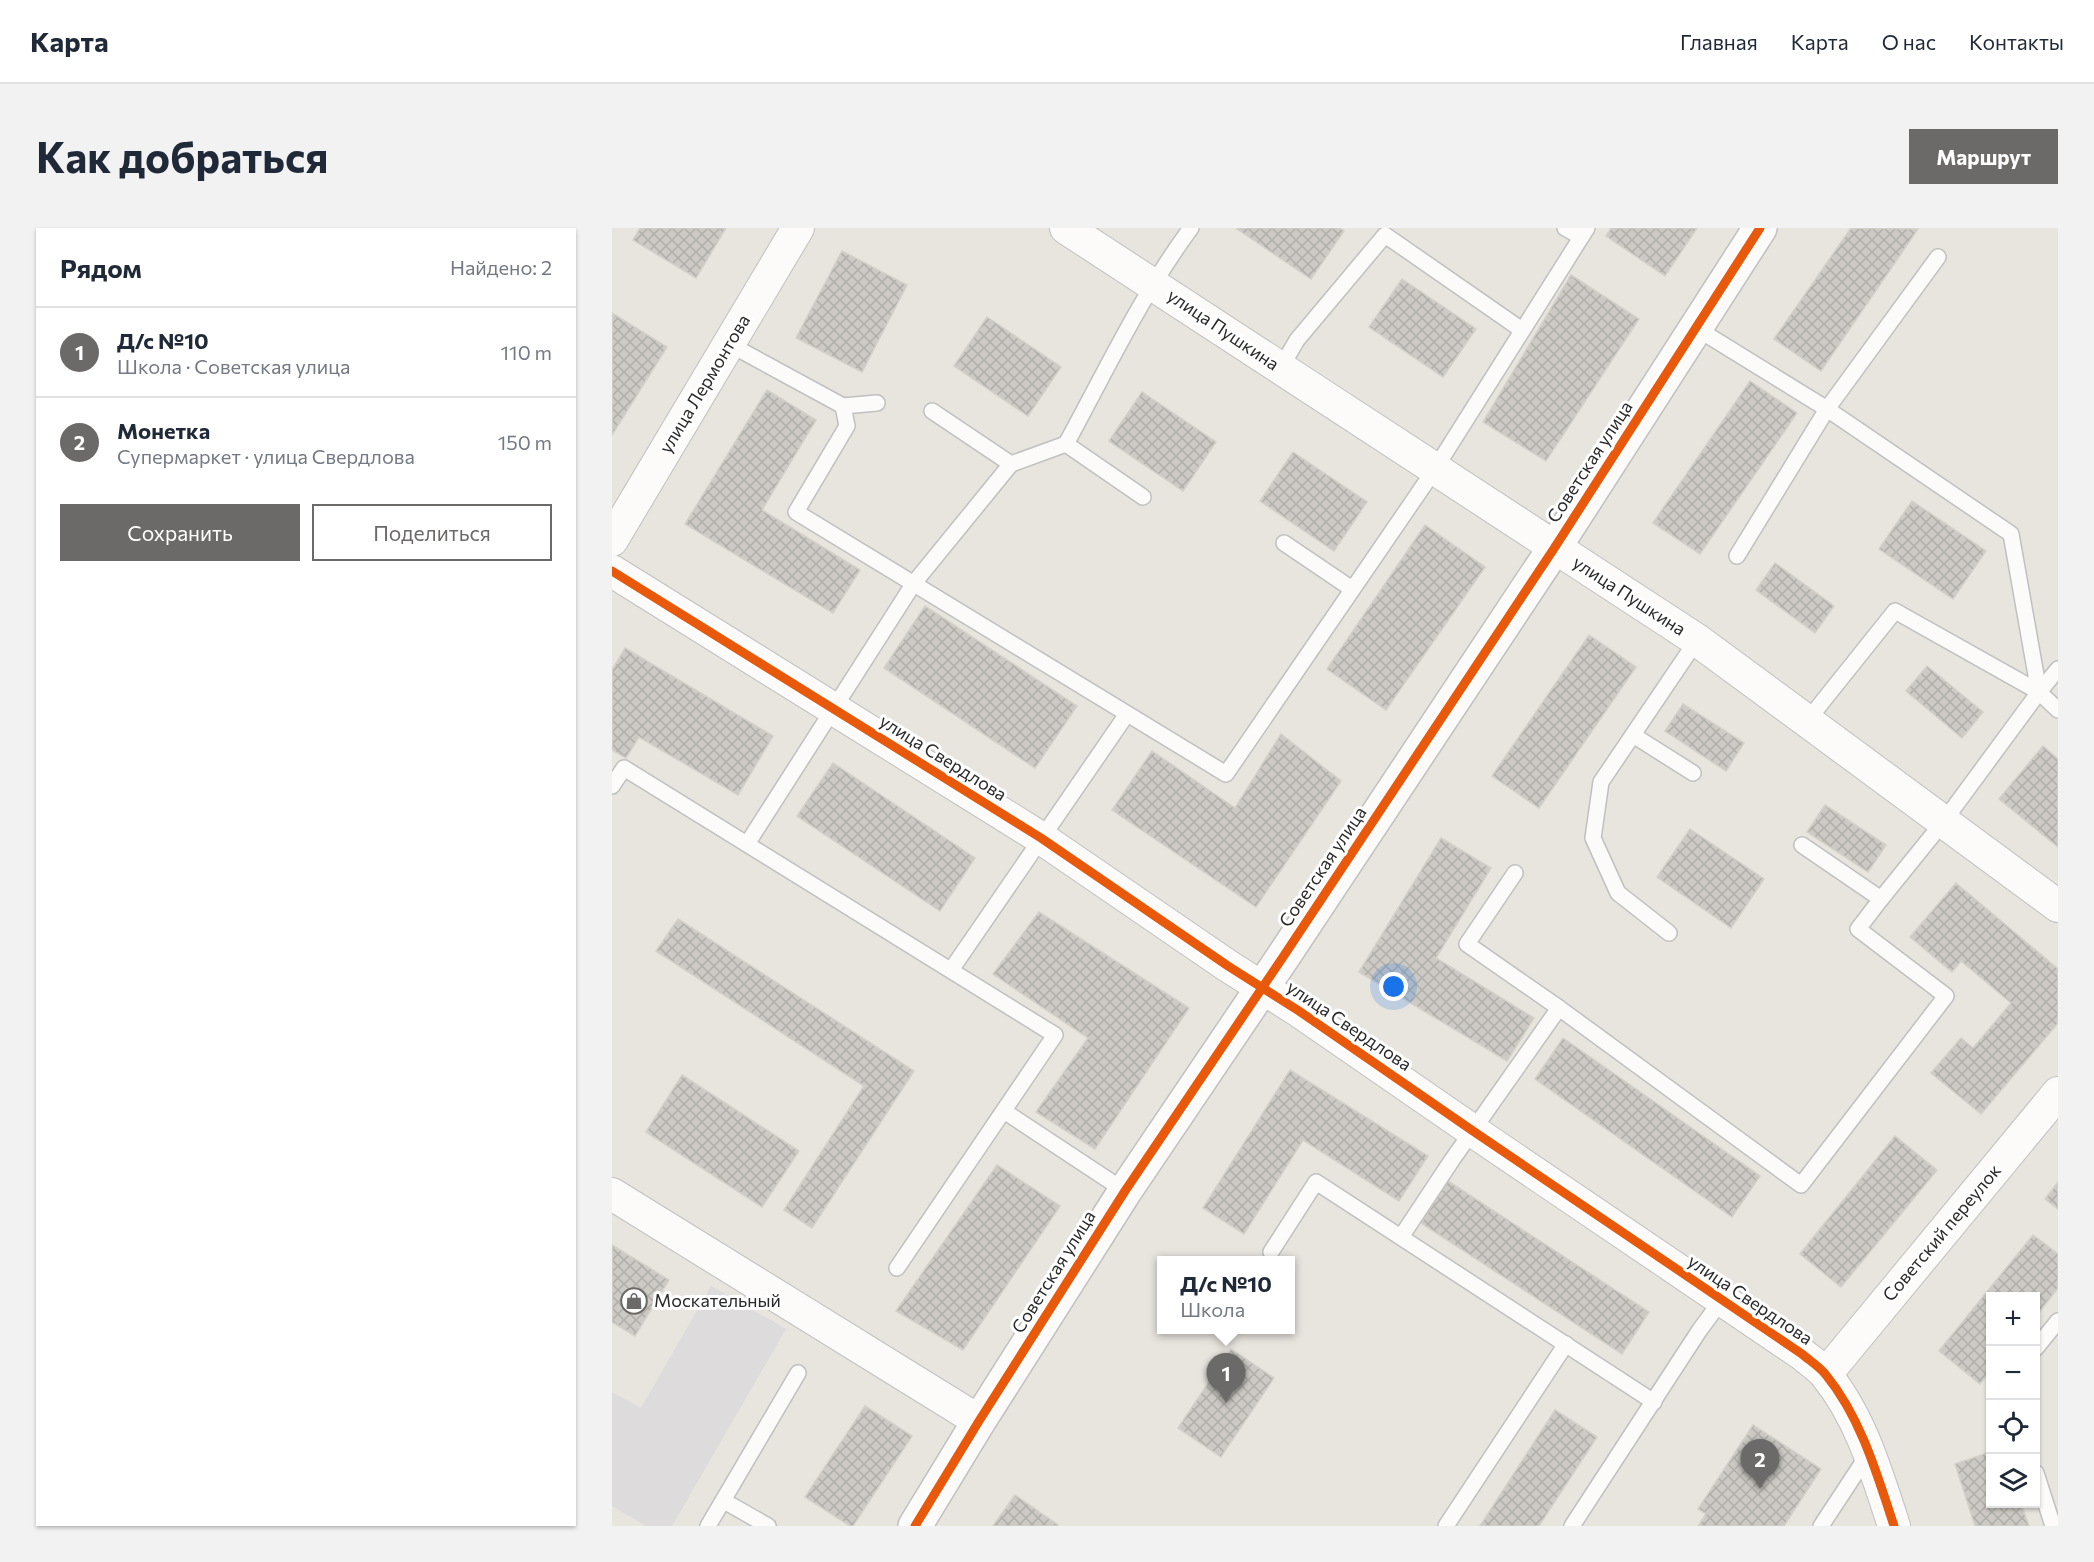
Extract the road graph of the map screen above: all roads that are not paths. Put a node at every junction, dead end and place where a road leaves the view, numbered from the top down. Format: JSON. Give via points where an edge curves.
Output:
{"nodes":[{"id":1,"x":798,"y":228,"type":"edge"},
{"id":2,"x":1066,"y":228,"type":"edge"},
{"id":3,"x":1191,"y":228,"type":"edge"},
{"id":4,"x":1565,"y":228,"type":"edge"},
{"id":5,"x":1760,"y":228,"type":"edge"},
{"id":6,"x":1385,"y":230,"type":"edge"},
{"id":7,"x":1584,"y":233,"type":"edge"},
{"id":8,"x":1938,"y":257,"type":"dead end"},
{"id":9,"x":1154,"y":284,"type":"junction"},
{"id":10,"x":1696,"y":328,"type":"junction"},
{"id":11,"x":1522,"y":330,"type":"junction"},
{"id":12,"x":729,"y":344,"type":"junction"},
{"id":13,"x":1280,"y":369,"type":"junction"},
{"id":14,"x":877,"y":403,"type":"dead end"},
{"id":15,"x":843,"y":406,"type":"junction"},
{"id":16,"x":1827,"y":409,"type":"junction"},
{"id":17,"x":932,"y":411,"type":"dead end"},
{"id":18,"x":1066,"y":444,"type":"junction"},
{"id":19,"x":1011,"y":464,"type":"junction"},
{"id":20,"x":1435,"y":470,"type":"junction"},
{"id":21,"x":1143,"y":497,"type":"dead end"},
{"id":22,"x":612,"y":540,"type":"edge"},
{"id":23,"x":1284,"y":543,"type":"dead end"},
{"id":24,"x":1555,"y":547,"type":"junction"},
{"id":25,"x":1737,"y":556,"type":"dead end"},
{"id":26,"x":612,"y":571,"type":"edge"},
{"id":27,"x":914,"y":583,"type":"junction"},
{"id":28,"x":1352,"y":589,"type":"junction"},
{"id":29,"x":1697,"y":640,"type":"junction"},
{"id":30,"x":2058,"y":669,"type":"edge"},
{"id":31,"x":2039,"y":692,"type":"junction"},
{"id":32,"x":833,"y":709,"type":"junction"},
{"id":33,"x":2058,"y":710,"type":"edge"},
{"id":34,"x":1127,"y":714,"type":"junction"},
{"id":35,"x":1807,"y":721,"type":"junction"},
{"id":36,"x":1633,"y":735,"type":"junction"},
{"id":37,"x":1693,"y":773,"type":"dead end"},
{"id":38,"x":612,"y":786,"type":"edge"},
{"id":39,"x":1944,"y":821,"type":"junction"},
{"id":40,"x":1041,"y":838,"type":"junction"},
{"id":41,"x":747,"y":844,"type":"junction"},
{"id":42,"x":1802,"y":845,"type":"dead end"},
{"id":43,"x":1515,"y":873,"type":"dead end"},
{"id":44,"x":1881,"y":899,"type":"junction"},
{"id":45,"x":2058,"y":906,"type":"edge"},
{"id":46,"x":1669,"y":933,"type":"dead end"},
{"id":47,"x":951,"y":970,"type":"junction"},
{"id":48,"x":1262,"y":987,"type":"junction"},
{"id":49,"x":1559,"y":1008,"type":"junction"},
{"id":50,"x":2058,"y":1093,"type":"edge"},
{"id":51,"x":1004,"y":1111,"type":"junction"},
{"id":52,"x":1473,"y":1131,"type":"junction"},
{"id":53,"x":1125,"y":1191,"type":"junction"},
{"id":54,"x":612,"y":1194,"type":"edge"},
{"id":55,"x":1401,"y":1237,"type":"junction"},
{"id":56,"x":1271,"y":1252,"type":"dead end"},
{"id":57,"x":897,"y":1268,"type":"dead end"},
{"id":58,"x":1721,"y":1301,"type":"junction"},
{"id":59,"x":2058,"y":1321,"type":"edge"},
{"id":60,"x":1566,"y":1344,"type":"junction"},
{"id":61,"x":2038,"y":1346,"type":"edge"},
{"id":62,"x":798,"y":1373,"type":"dead end"},
{"id":63,"x":1826,"y":1374,"type":"junction"},
{"id":64,"x":1654,"y":1402,"type":"junction"},
{"id":65,"x":979,"y":1421,"type":"junction"},
{"id":66,"x":1869,"y":1453,"type":"junction"},
{"id":67,"x":2040,"y":1485,"type":"edge"},
{"id":68,"x":724,"y":1501,"type":"junction"},
{"id":69,"x":708,"y":1526,"type":"edge"},
{"id":70,"x":768,"y":1526,"type":"edge"},
{"id":71,"x":915,"y":1526,"type":"edge"},
{"id":72,"x":1446,"y":1526,"type":"edge"},
{"id":73,"x":1572,"y":1526,"type":"edge"},
{"id":74,"x":1821,"y":1526,"type":"edge"},
{"id":75,"x":1894,"y":1526,"type":"edge"},
{"id":76,"x":2053,"y":1526,"type":"edge"}],
"edges":[{"from":1,"to":12,"type":"street","name":"улица Лермонтова"},
{"from":2,"to":9,"type":"street","name":"улица Пушкина"},
{"from":3,"to":9,"type":"lane"},
{"from":4,"to":7,"type":"lane"},
{"from":5,"to":10,"type":"street","name":"Советская улица"},
{"from":6,"to":11,"type":"lane"},
{"from":6,"to":13,"type":"lane","via":[[1298,340]]},
{"from":7,"to":11,"type":"lane"},
{"from":8,"to":16,"type":"lane"},
{"from":9,"to":13,"type":"street","name":"улица Пушкина"},
{"from":9,"to":18,"type":"lane"},
{"from":10,"to":16,"type":"lane"},
{"from":10,"to":24,"type":"street","name":"Советская улица"},
{"from":11,"to":20,"type":"lane"},
{"from":12,"to":15,"type":"lane"},
{"from":12,"to":22,"type":"street","name":"улица Лермонтова"},
{"from":13,"to":20,"type":"street","name":"улица Пушкина"},
{"from":14,"to":15,"type":"lane"},
{"from":15,"to":27,"type":"lane","via":[[847,426],[796,512]]},
{"from":16,"to":25,"type":"lane"},
{"from":16,"to":31,"type":"lane","via":[[2011,534]]},
{"from":17,"to":19,"type":"lane"},
{"from":18,"to":19,"type":"lane"},
{"from":18,"to":21,"type":"lane"},
{"from":19,"to":27,"type":"lane"},
{"from":20,"to":24,"type":"street","name":"улица Пушкина"},
{"from":20,"to":28,"type":"lane"},
{"from":23,"to":28,"type":"lane"},
{"from":24,"to":29,"type":"street","name":"улица Пушкина"},
{"from":24,"to":48,"type":"street","name":"Советская улица"},
{"from":26,"to":32,"type":"street","name":"улица Свердлова"},
{"from":27,"to":32,"type":"lane"},
{"from":27,"to":34,"type":"lane"},
{"from":28,"to":34,"type":"lane","via":[[1226,774]]},
{"from":29,"to":35,"type":"street","name":"улица Пушкина"},
{"from":29,"to":36,"type":"lane"},
{"from":30,"to":31,"type":"lane"},
{"from":31,"to":33,"type":"lane"},
{"from":31,"to":35,"type":"lane","via":[[1895,611]]},
{"from":31,"to":39,"type":"lane"},
{"from":32,"to":40,"type":"street","name":"улица Свердлова"},
{"from":32,"to":41,"type":"lane"},
{"from":34,"to":40,"type":"lane"},
{"from":35,"to":39,"type":"street","name":"улица Пушкина"},
{"from":36,"to":37,"type":"lane"},
{"from":36,"to":46,"type":"lane","via":[[1602,782],[1593,838],[1618,893]]},
{"from":38,"to":41,"type":"lane","via":[[624,768]]},
{"from":39,"to":44,"type":"lane"},
{"from":39,"to":45,"type":"street","name":"улица Пушкина"},
{"from":40,"to":47,"type":"lane"},
{"from":40,"to":48,"type":"street","name":"улица Свердлова"},
{"from":41,"to":47,"type":"lane"},
{"from":42,"to":44,"type":"lane"},
{"from":43,"to":49,"type":"lane","via":[[1467,944]]},
{"from":44,"to":49,"type":"lane","via":[[1858,929],[1946,996],[1801,1185]]},
{"from":47,"to":51,"type":"lane","via":[[1055,1035]]},
{"from":48,"to":52,"type":"street","name":"улица Свердлова"},
{"from":48,"to":53,"type":"street","name":"Советская улица"},
{"from":49,"to":52,"type":"lane"},
{"from":50,"to":63,"type":"street","name":"Советский переулок"},
{"from":51,"to":53,"type":"lane"},
{"from":51,"to":57,"type":"lane"},
{"from":52,"to":55,"type":"lane"},
{"from":52,"to":58,"type":"street","name":"улица Свердлова"},
{"from":53,"to":65,"type":"street","name":"Советская улица"},
{"from":54,"to":65,"type":"street"},
{"from":55,"to":56,"type":"lane","via":[[1316,1182]]},
{"from":55,"to":60,"type":"lane"},
{"from":58,"to":63,"type":"street","name":"улица Свердлова"},
{"from":58,"to":64,"type":"lane"},
{"from":59,"to":61,"type":"lane"},
{"from":60,"to":64,"type":"lane"},
{"from":60,"to":72,"type":"lane"},
{"from":62,"to":68,"type":"lane"},
{"from":63,"to":66,"type":"street","name":"улица Свердлова","via":[[1851,1413]]},
{"from":64,"to":73,"type":"lane"},
{"from":65,"to":71,"type":"street","name":"Советская улица"},
{"from":66,"to":74,"type":"lane"},
{"from":66,"to":75,"type":"street","name":"улица Свердлова"},
{"from":67,"to":76,"type":"lane"},
{"from":68,"to":69,"type":"lane"},
{"from":68,"to":70,"type":"lane"}]}
